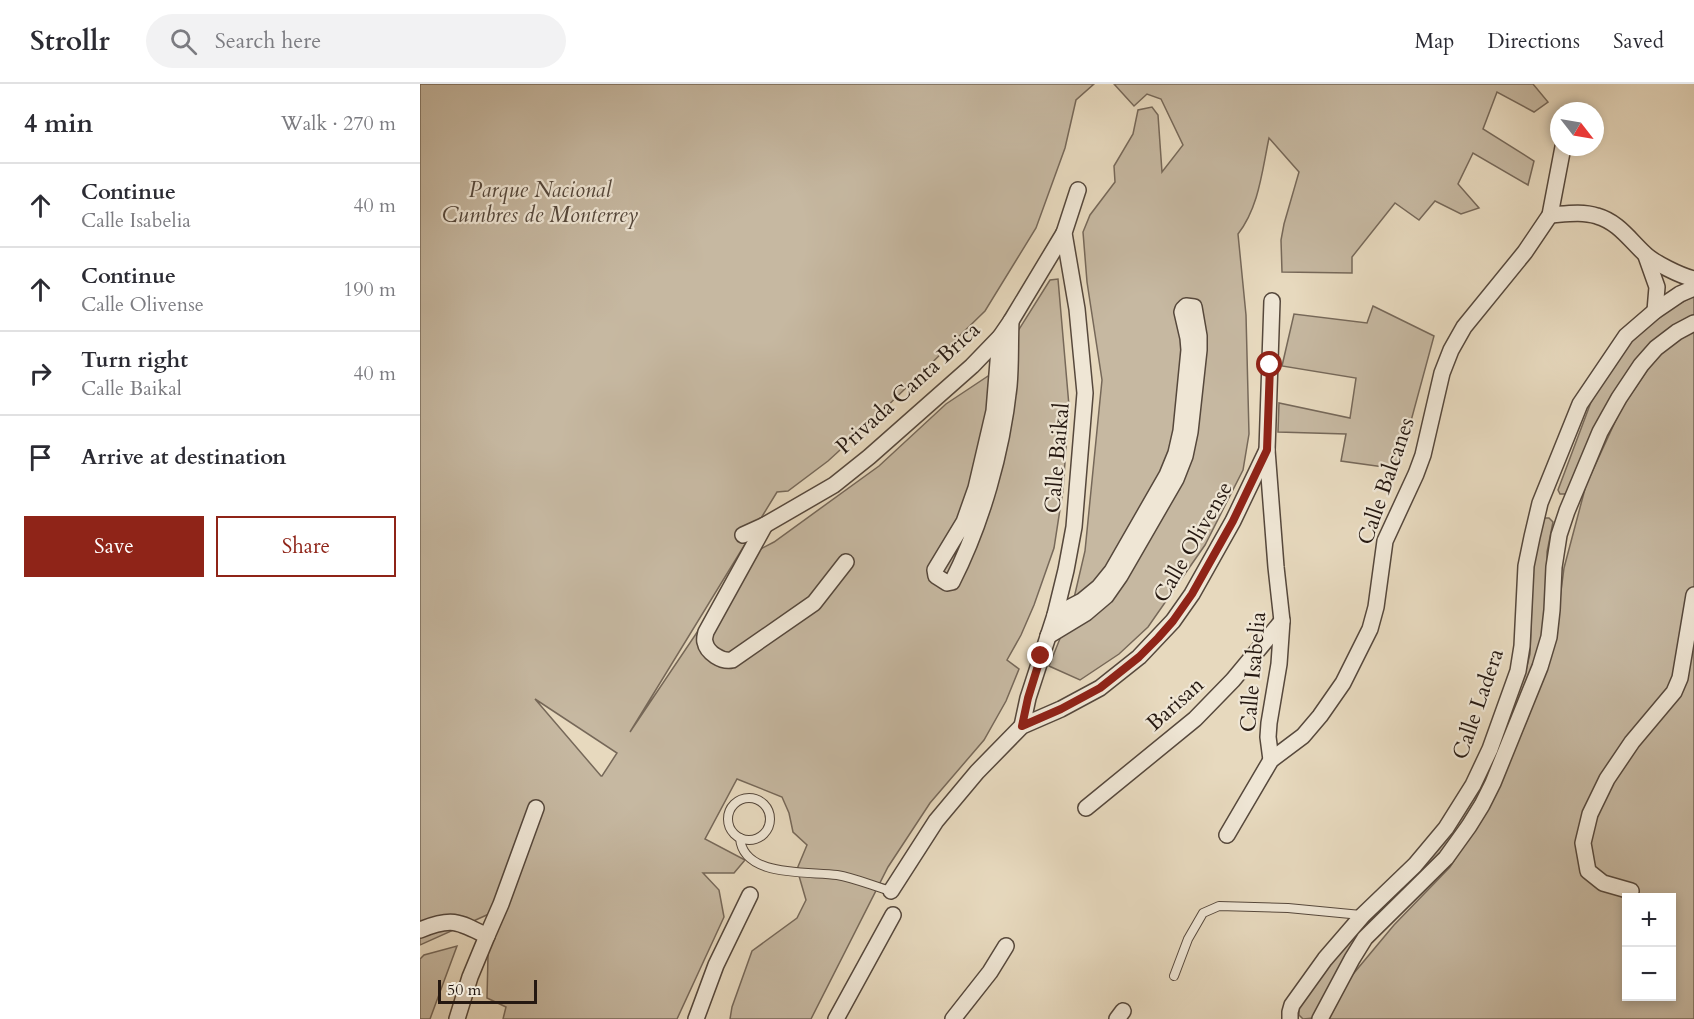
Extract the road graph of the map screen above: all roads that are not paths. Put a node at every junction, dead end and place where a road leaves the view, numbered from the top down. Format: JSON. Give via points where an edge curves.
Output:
{"nodes":[{"id":1,"x":1561,"y":156,"type":"edge"},
{"id":2,"x":1078,"y":190,"type":"dead end"},
{"id":3,"x":1550,"y":215,"type":"junction"},
{"id":4,"x":1064,"y":233,"type":"junction"},
{"id":5,"x":1646,"y":256,"type":"junction"},
{"id":6,"x":1694,"y":279,"type":"edge"},
{"id":7,"x":1694,"y":288,"type":"edge"},
{"id":8,"x":1272,"y":301,"type":"dead end"},
{"id":9,"x":1655,"y":310,"type":"junction"},
{"id":10,"x":1011,"y":321,"type":"junction"},
{"id":11,"x":1694,"y":323,"type":"edge"},
{"id":12,"x":1000,"y":337,"type":"junction"},
{"id":13,"x":1267,"y":450,"type":"junction"},
{"id":14,"x":1540,"y":503,"type":"junction"},
{"id":15,"x":1567,"y":511,"type":"junction"},
{"id":16,"x":765,"y":525,"type":"junction"},
{"id":17,"x":743,"y":535,"type":"dead end"},
{"id":18,"x":846,"y":562,"type":"dead end"},
{"id":19,"x":1694,"y":595,"type":"edge"},
{"id":20,"x":1055,"y":615,"type":"junction"},
{"id":21,"x":1282,"y":621,"type":"junction"},
{"id":22,"x":1048,"y":636,"type":"junction"},
{"id":23,"x":1022,"y":726,"type":"junction"},
{"id":24,"x":1271,"y":760,"type":"junction"},
{"id":25,"x":536,"y":807,"type":"dead end"},
{"id":26,"x":1086,"y":807,"type":"dead end"},
{"id":27,"x":1227,"y":835,"type":"dead end"},
{"id":28,"x":740,"y":838,"type":"junction"},
{"id":29,"x":891,"y":891,"type":"joint"},
{"id":30,"x":1631,"y":891,"type":"dead end"},
{"id":31,"x":750,"y":896,"type":"dead end"},
{"id":32,"x":893,"y":915,"type":"dead end"},
{"id":33,"x":1363,"y":915,"type":"junction"},
{"id":34,"x":420,"y":930,"type":"edge"},
{"id":35,"x":487,"y":936,"type":"junction"},
{"id":36,"x":1006,"y":946,"type":"dead end"},
{"id":37,"x":1174,"y":976,"type":"dead end"},
{"id":38,"x":457,"y":1019,"type":"edge"},
{"id":39,"x":696,"y":1019,"type":"edge"},
{"id":40,"x":836,"y":1019,"type":"edge"},
{"id":41,"x":953,"y":1019,"type":"edge"},
{"id":42,"x":1290,"y":1019,"type":"edge"},
{"id":43,"x":1320,"y":1019,"type":"edge"}],
"edges":[{"from":1,"to":3,"type":"street"},
{"from":2,"to":4,"type":"street","name":"Calle Baikal"},
{"from":3,"to":5,"type":"street","via":[[1586,214],[1609,220]]},
{"from":3,"to":24,"type":"street","name":"Calle Balcanes","via":[[1464,327],[1451,350],[1423,455],[1385,542],[1370,629],[1343,683],[1312,727]]},
{"from":4,"to":10,"type":"street","name":"Privada Canta Brica"},
{"from":4,"to":20,"type":"street","name":"Calle Baikal","via":[[1085,393],[1074,527]]},
{"from":5,"to":6,"type":"street"},
{"from":5,"to":9,"type":"street","via":[[1657,287]]},
{"from":7,"to":9,"type":"street","name":"Calle Ladera"},
{"from":8,"to":13,"type":"street","name":"Calle Isabelia"},
{"from":9,"to":14,"type":"street","name":"Calle Ladera","via":[[1626,336],[1580,404]]},
{"from":10,"to":12,"type":"street","name":"Privada Canta Brica"},
{"from":10,"to":12,"type":"street","via":[[1009,384],[997,453],[965,556],[952,582],[947,583],[936,576],[935,570],[964,522],[976,488],[994,411]]},
{"from":11,"to":15,"type":"street","name":"Calle Ladera","via":[[1656,348],[1641,365],[1600,432]]},
{"from":12,"to":16,"type":"street","name":"Privada Canta Brica","via":[[953,383],[834,485]]},
{"from":13,"to":21,"type":"street","name":"Calle Isabelia"},
{"from":13,"to":23,"type":"street","name":"Calle Olivense","via":[[1192,594],[1158,638],[1100,688]]},
{"from":14,"to":15,"type":"street"},
{"from":14,"to":33,"type":"street","name":"Calle Ladera","via":[[1526,566],[1518,671],[1490,749],[1446,828],[1415,865]]},
{"from":15,"to":43,"type":"street","name":"Calle Ladera","via":[[1554,567],[1549,637],[1493,783],[1446,858],[1365,938]]},
{"from":16,"to":17,"type":"street","name":"Privada Canta Brica"},
{"from":16,"to":18,"type":"street","via":[[706,632],[706,646],[720,659],[732,660],[814,603]]},
{"from":19,"to":30,"type":"street","via":[[1680,678],[1674,692],[1607,779],[1590,814],[1583,843],[1588,870],[1603,884]]},
{"from":20,"to":22,"type":"street","name":"Calle Baikal"},
{"from":20,"to":22,"type":"street","via":[[1082,601],[1112,571],[1167,475],[1181,431],[1189,350],[1182,312],[1186,306],[1194,307],[1199,350],[1190,432],[1176,479],[1106,596]]},
{"from":21,"to":24,"type":"street","name":"Calle Isabelia","via":[[1269,723]]},
{"from":21,"to":26,"type":"street","name":"Barisan","via":[[1195,719]]},
{"from":22,"to":23,"type":"street","name":"Calle Baikal"},
{"from":23,"to":29,"type":"street","name":"Calle Olivense","via":[[976,772],[936,821]]},
{"from":24,"to":27,"type":"street"},
{"from":25,"to":35,"type":"street"},
{"from":28,"to":28,"type":"lane","via":[[752,840],[768,829],[770,816],[758,801],[746,799],[730,810],[730,829]]},
{"from":28,"to":29,"type":"lane","via":[[747,855],[763,866],[838,875]]},
{"from":31,"to":39,"type":"street","via":[[716,965]]},
{"from":32,"to":40,"type":"street"},
{"from":33,"to":37,"type":"lane","via":[[1219,906],[1203,913]]},
{"from":33,"to":42,"type":"street","name":"Calle Ladera","via":[[1292,1005]]},
{"from":34,"to":35,"type":"street","via":[[453,921]]},
{"from":35,"to":38,"type":"street"},
{"from":36,"to":41,"type":"street"}]}
